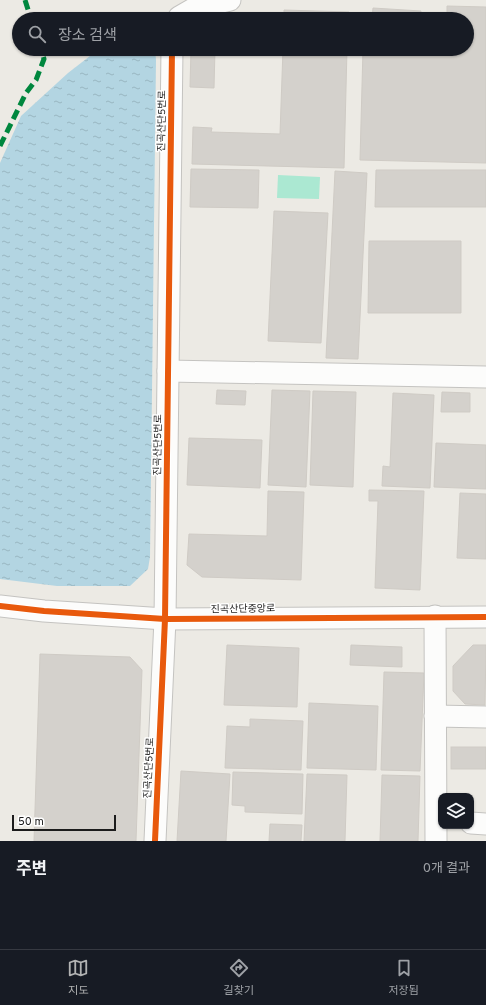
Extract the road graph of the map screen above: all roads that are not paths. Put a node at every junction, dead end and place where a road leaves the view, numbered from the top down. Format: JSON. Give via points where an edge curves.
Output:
{"nodes":[{"id":1,"x":230,"y":0,"type":"edge"},
{"id":2,"x":188,"y":12,"type":"edge"},
{"id":3,"x":172,"y":56,"type":"edge"},
{"id":4,"x":168,"y":371,"type":"junction"},
{"id":5,"x":486,"y":377,"type":"edge"},
{"id":6,"x":0,"y":606,"type":"edge"},
{"id":7,"x":435,"y":616,"type":"junction"},
{"id":8,"x":486,"y":617,"type":"edge"},
{"id":9,"x":166,"y":619,"type":"junction"},
{"id":10,"x":435,"y":716,"type":"junction"},
{"id":11,"x":486,"y":717,"type":"edge"},
{"id":12,"x":474,"y":823,"type":"edge"},
{"id":13,"x":486,"y":824,"type":"edge"},
{"id":14,"x":438,"y":829,"type":"edge"},
{"id":15,"x":155,"y":841,"type":"edge"}],
"edges":[{"from":1,"to":2,"type":"street"},
{"from":3,"to":4,"type":"street","name":"진곡산단5번로"},
{"from":4,"to":5,"type":"street"},
{"from":4,"to":9,"type":"street","name":"진곡산단5번로"},
{"from":6,"to":9,"type":"street","name":"진곡산단중앙로"},
{"from":7,"to":8,"type":"street","name":"진곡산단중앙로"},
{"from":7,"to":9,"type":"street","name":"진곡산단중앙로"},
{"from":7,"to":10,"type":"street"},
{"from":9,"to":15,"type":"street","name":"진곡산단5번로"},
{"from":10,"to":11,"type":"street"},
{"from":10,"to":14,"type":"street"},
{"from":12,"to":13,"type":"street"}]}
